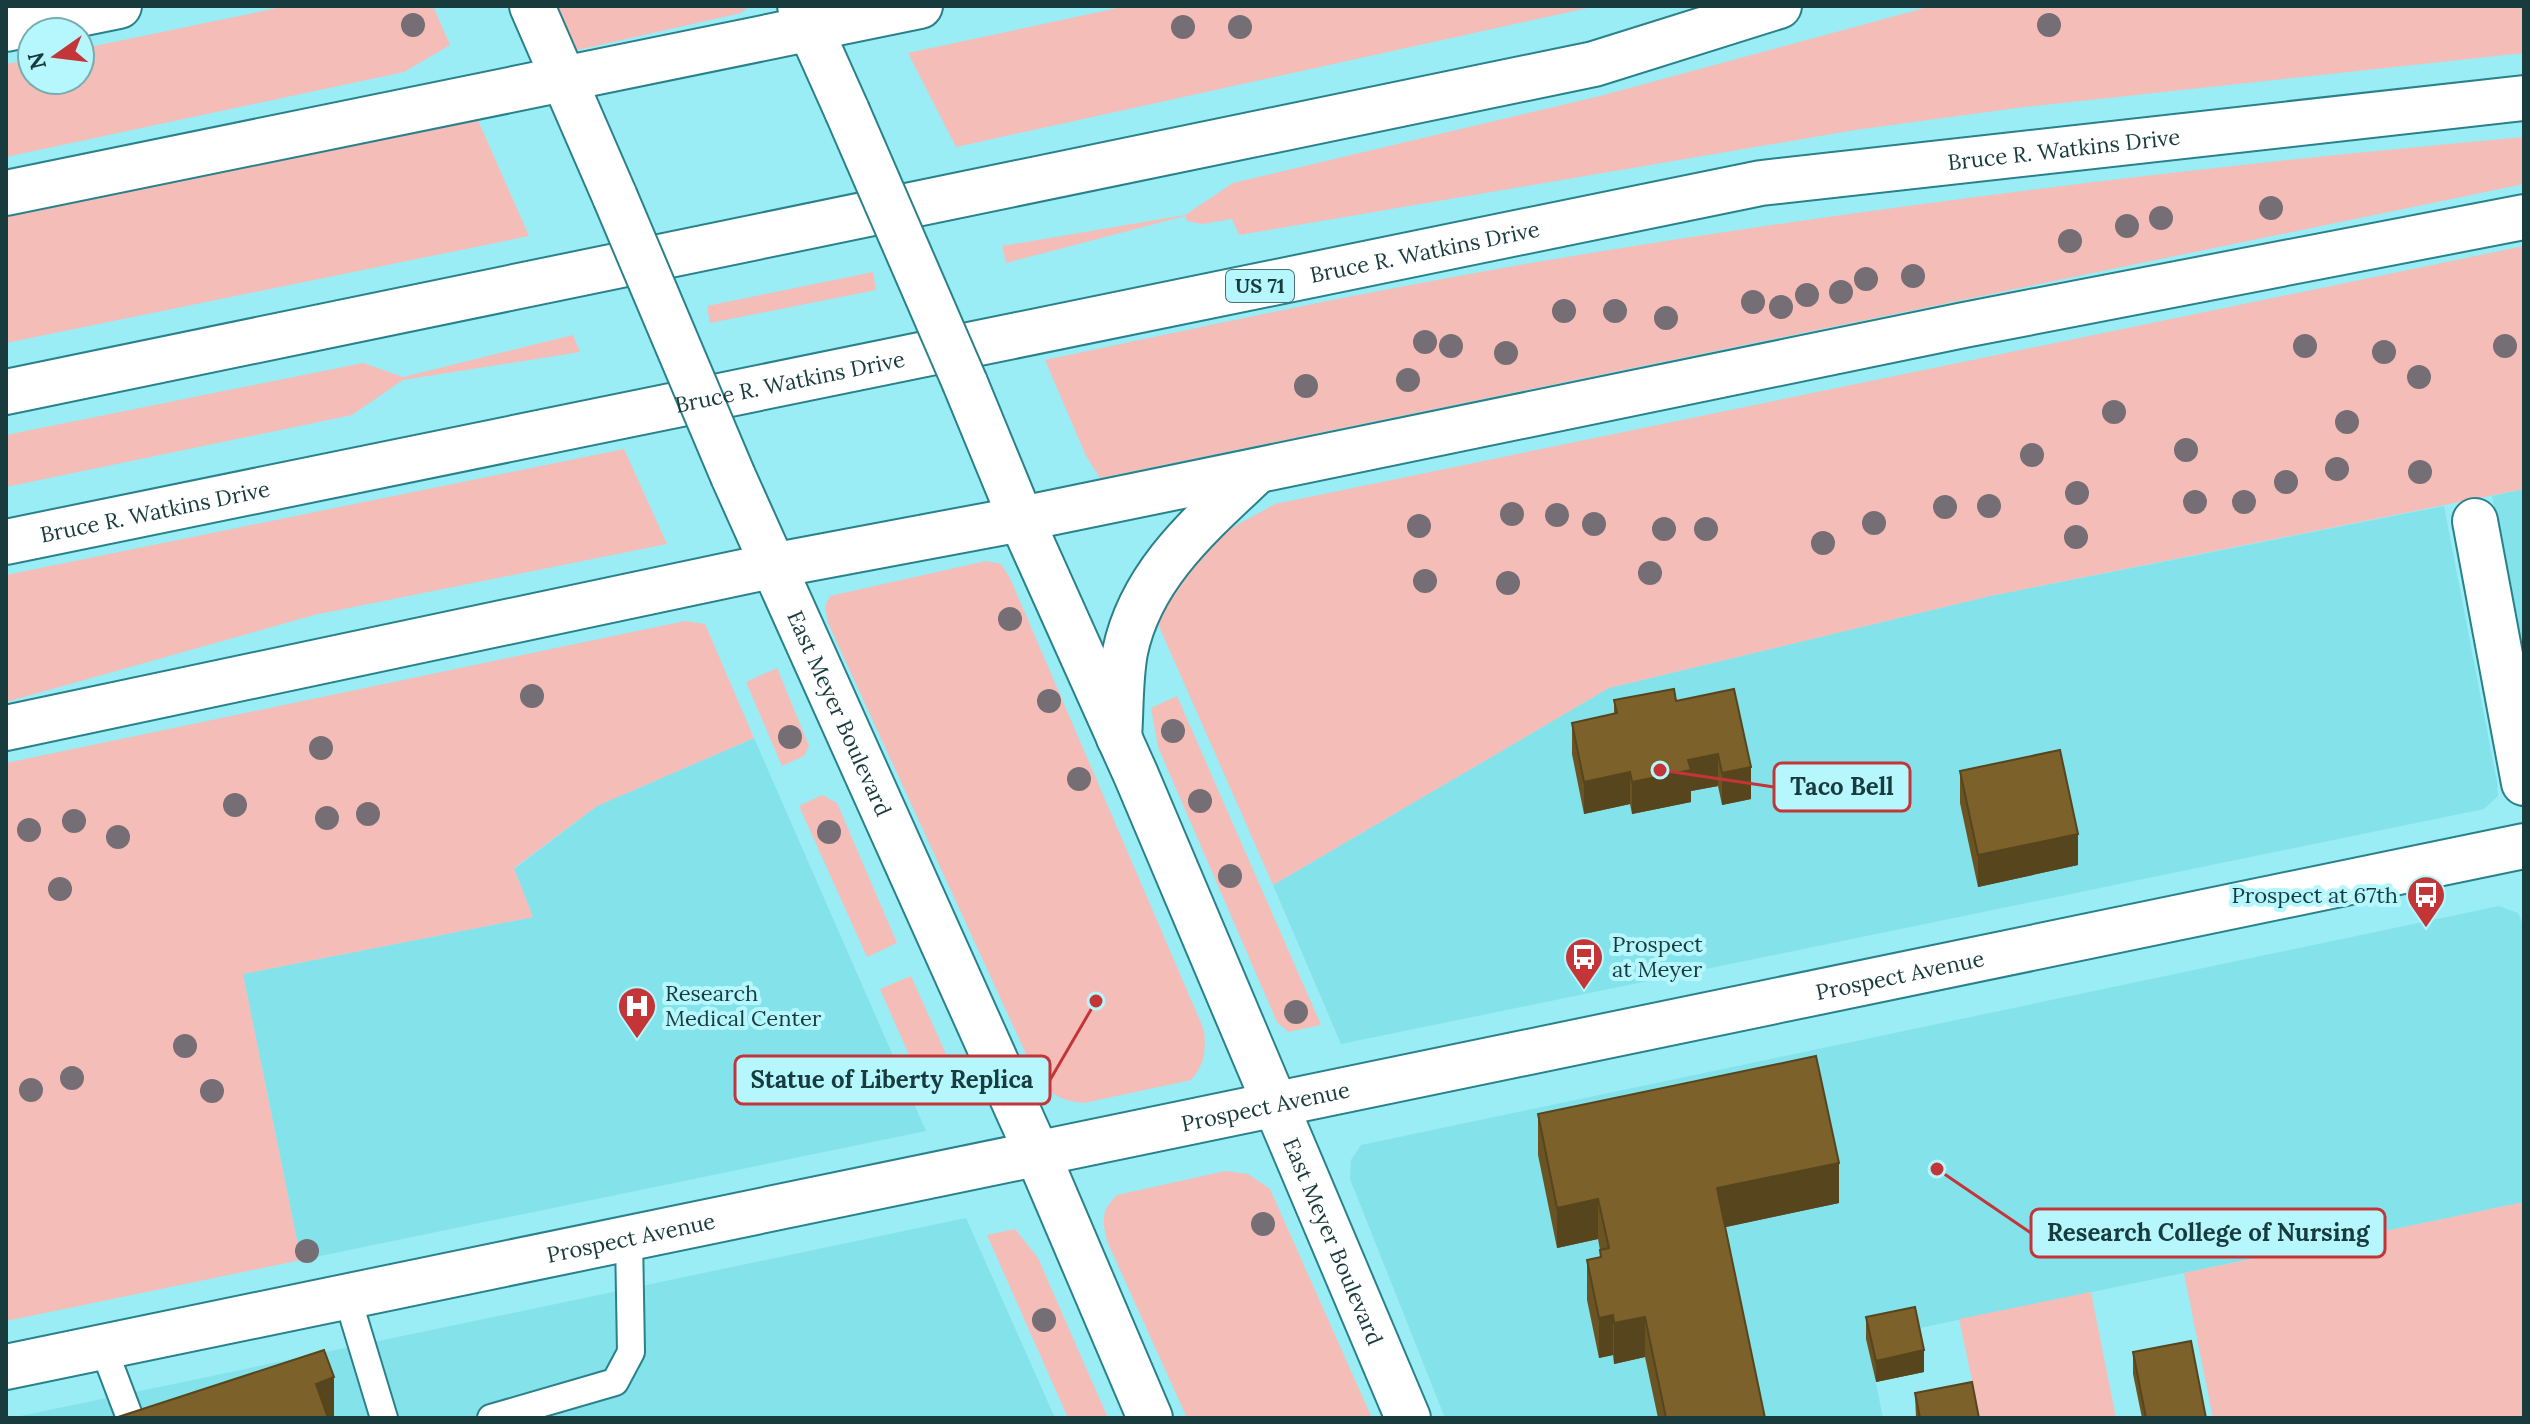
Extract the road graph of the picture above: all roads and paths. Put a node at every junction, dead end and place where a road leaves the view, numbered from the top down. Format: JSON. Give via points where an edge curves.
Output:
{"nodes":[{"id":1,"x":119,"y":6,"type":"edge"},
{"id":2,"x":532,"y":6,"type":"edge"},
{"id":3,"x":920,"y":6,"type":"edge"},
{"id":4,"x":1779,"y":6,"type":"edge"},
{"id":5,"x":805,"y":18,"type":"edge"},
{"id":6,"x":6,"y":29,"type":"edge"},
{"id":7,"x":566,"y":81,"type":"junction"},
{"id":8,"x":2524,"y":98,"type":"edge"},
{"id":9,"x":6,"y":193,"type":"edge"},
{"id":10,"x":2524,"y":217,"type":"edge"},
{"id":11,"x":6,"y":392,"type":"edge"},
{"id":12,"x":1257,"y":471,"type":"junction"},
{"id":13,"x":1021,"y":519,"type":"junction"},
{"id":14,"x":2475,"y":521,"type":"dead end"},
{"id":15,"x":6,"y":542,"type":"edge"},
{"id":16,"x":771,"y":566,"type":"junction"},
{"id":17,"x":6,"y":728,"type":"edge"},
{"id":18,"x":1119,"y":738,"type":"junction"},
{"id":19,"x":2524,"y":783,"type":"edge"},
{"id":20,"x":2524,"y":846,"type":"edge"},
{"id":21,"x":1277,"y":1105,"type":"junction"},
{"id":22,"x":1037,"y":1153,"type":"junction"},
{"id":23,"x":629,"y":1238,"type":"junction"},
{"id":24,"x":347,"y":1296,"type":"junction"},
{"id":25,"x":103,"y":1347,"type":"junction"},
{"id":26,"x":6,"y":1367,"type":"edge"},
{"id":27,"x":130,"y":1418,"type":"edge"},
{"id":28,"x":384,"y":1418,"type":"edge"},
{"id":29,"x":491,"y":1418,"type":"edge"},
{"id":30,"x":1150,"y":1418,"type":"edge"},
{"id":31,"x":1408,"y":1418,"type":"edge"}],
"edges":[{"from":1,"to":6,"type":"main road"},
{"from":2,"to":7,"type":"main road","name":"East Meyer Boulevard"},
{"from":3,"to":5,"type":"main road"},
{"from":4,"to":11,"type":"main road","via":[[1594,64]]},
{"from":5,"to":7,"type":"main road"},
{"from":5,"to":13,"type":"main road","name":"East Meyer Boulevard","bridge":true},
{"from":7,"to":9,"type":"main road"},
{"from":7,"to":16,"type":"main road","name":"East Meyer Boulevard","bridge":true},
{"from":8,"to":15,"type":"main road","name":"Bruce R. Watkins Drive","number":"US 71","via":[[1761,183]]},
{"from":10,"to":12,"type":"main road","via":[[1964,325]]},
{"from":12,"to":13,"type":"main road"},
{"from":12,"to":18,"type":"main road","via":[[1166,563],[1138,606],[1125,653]]},
{"from":13,"to":16,"type":"main road"},
{"from":13,"to":18,"type":"main road","name":"East Meyer Boulevard"},
{"from":14,"to":19,"type":"main road"},
{"from":16,"to":17,"type":"main road"},
{"from":16,"to":22,"type":"main road","name":"East Meyer Boulevard"},
{"from":18,"to":21,"type":"main road","name":"East Meyer Boulevard"},
{"from":20,"to":21,"type":"main road","name":"Prospect Avenue"},
{"from":21,"to":22,"type":"main road","name":"Prospect Avenue"},
{"from":21,"to":31,"type":"main road","name":"East Meyer Boulevard"},
{"from":22,"to":23,"type":"main road","name":"Prospect Avenue"},
{"from":22,"to":30,"type":"main road","name":"East Meyer Boulevard"},
{"from":23,"to":24,"type":"main road","name":"Prospect Avenue"},
{"from":23,"to":29,"type":"lane","via":[[631,1352],[615,1382]]},
{"from":24,"to":25,"type":"main road","name":"Prospect Avenue"},
{"from":24,"to":28,"type":"lane"},
{"from":25,"to":26,"type":"main road","name":"Prospect Avenue"},
{"from":25,"to":27,"type":"lane"}]}
